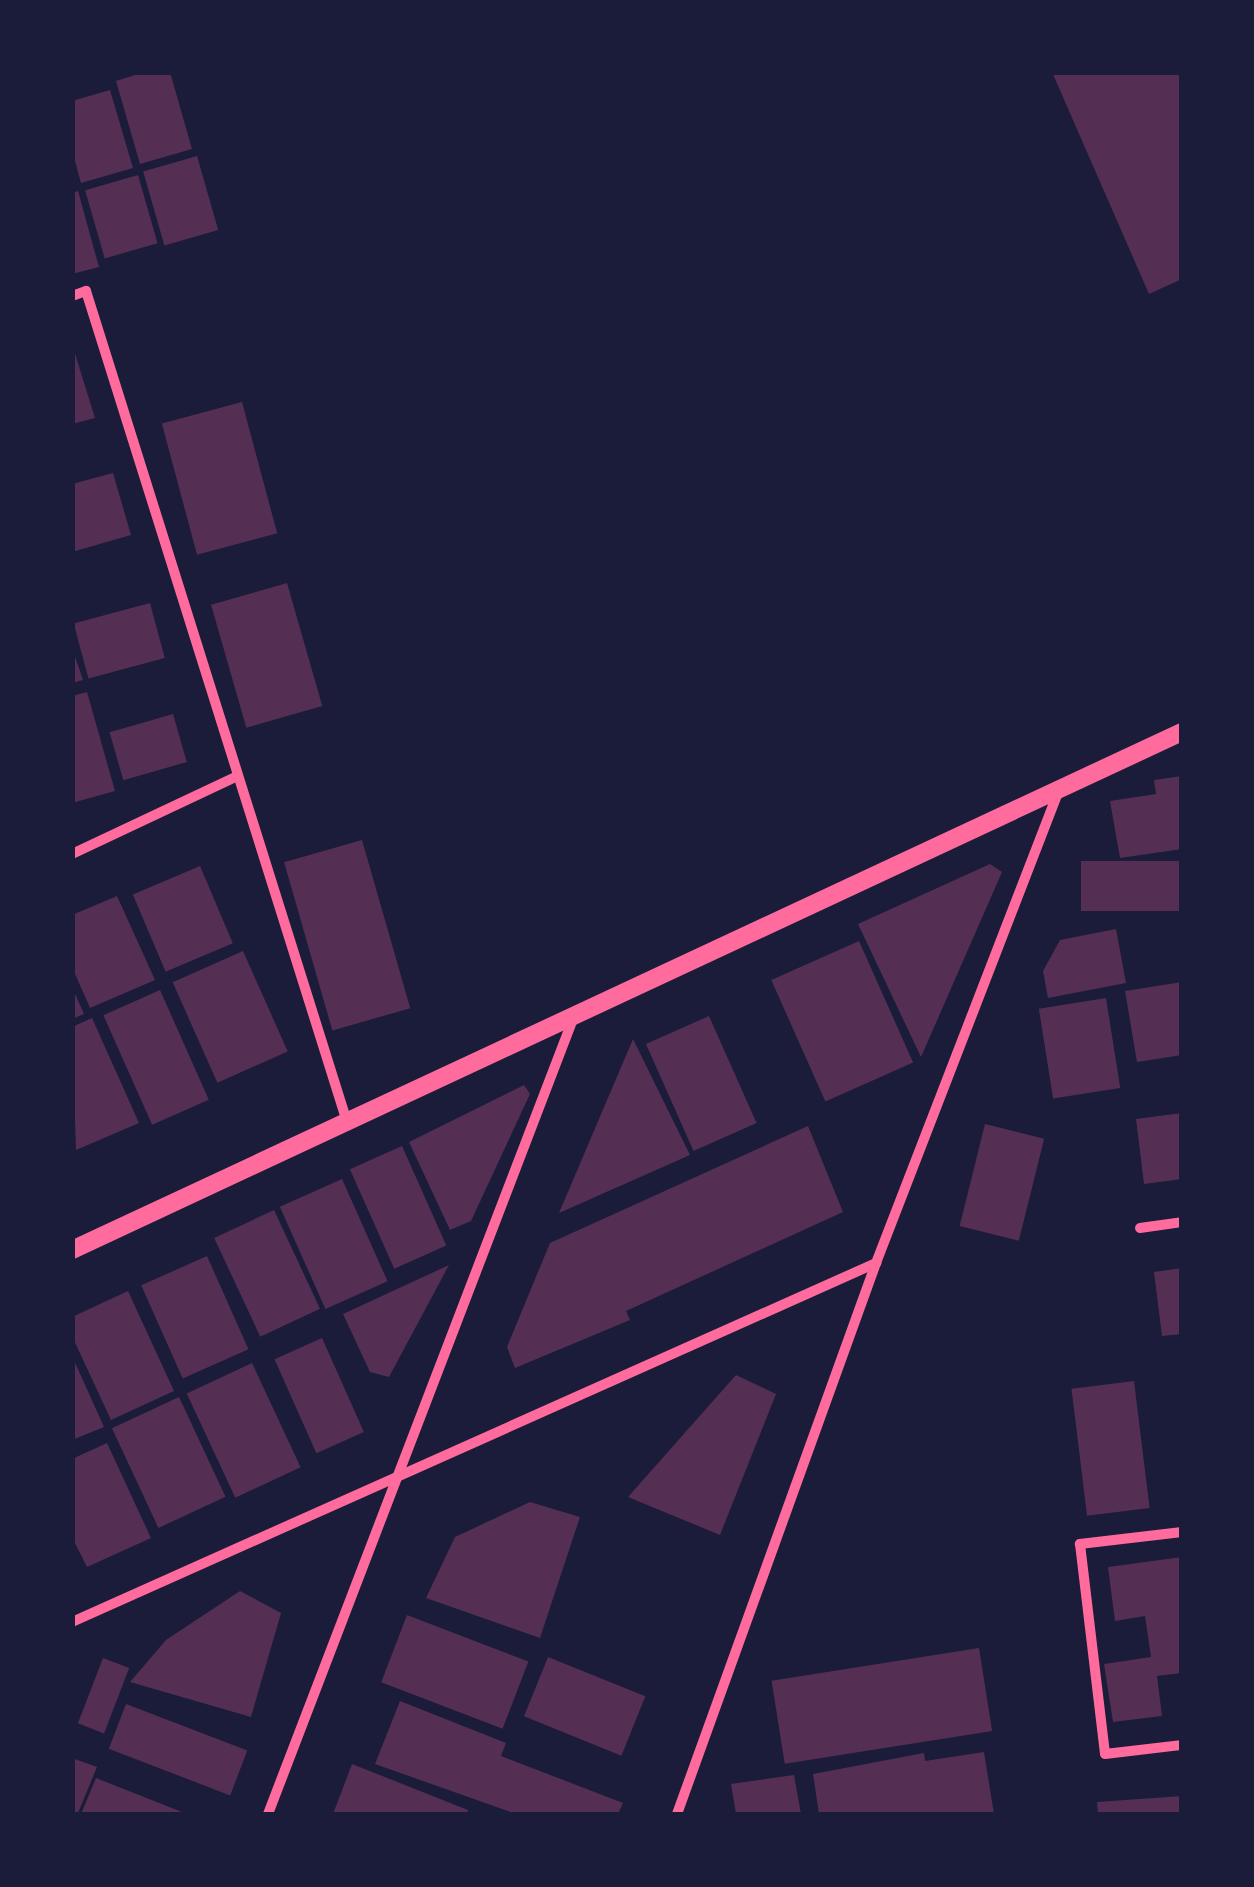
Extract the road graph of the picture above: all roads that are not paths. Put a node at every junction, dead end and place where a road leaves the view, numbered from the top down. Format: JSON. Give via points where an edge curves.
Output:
{"nodes":[{"id":1,"x":72,"y":296,"type":"edge"},
{"id":2,"x":1182,"y":732,"type":"edge"},
{"id":3,"x":238,"y":776,"type":"junction"},
{"id":4,"x":1058,"y":790,"type":"junction"},
{"id":5,"x":72,"y":854,"type":"edge"},
{"id":6,"x":573,"y":1018,"type":"junction"},
{"id":7,"x":347,"y":1122,"type":"junction"},
{"id":8,"x":1182,"y":1222,"type":"edge"},
{"id":9,"x":1140,"y":1228,"type":"dead end"},
{"id":10,"x":72,"y":1250,"type":"edge"},
{"id":11,"x":876,"y":1263,"type":"junction"},
{"id":12,"x":391,"y":1480,"type":"junction"},
{"id":13,"x":1182,"y":1532,"type":"edge"},
{"id":14,"x":72,"y":1622,"type":"edge"},
{"id":15,"x":1182,"y":1745,"type":"edge"},
{"id":16,"x":268,"y":1814,"type":"edge"},
{"id":17,"x":677,"y":1814,"type":"edge"}],
"edges":[{"from":1,"to":3,"type":"street","via":[[86,292]]},
{"from":2,"to":4,"type":"street"},
{"from":3,"to":5,"type":"street"},
{"from":3,"to":7,"type":"street"},
{"from":4,"to":6,"type":"street"},
{"from":4,"to":11,"type":"street"},
{"from":6,"to":7,"type":"street"},
{"from":6,"to":12,"type":"street"},
{"from":7,"to":10,"type":"street"},
{"from":8,"to":9,"type":"street"},
{"from":11,"to":12,"type":"street"},
{"from":11,"to":17,"type":"street"},
{"from":12,"to":14,"type":"street"},
{"from":12,"to":16,"type":"street"},
{"from":13,"to":15,"type":"street","via":[[1080,1544],[1105,1754]]}]}
